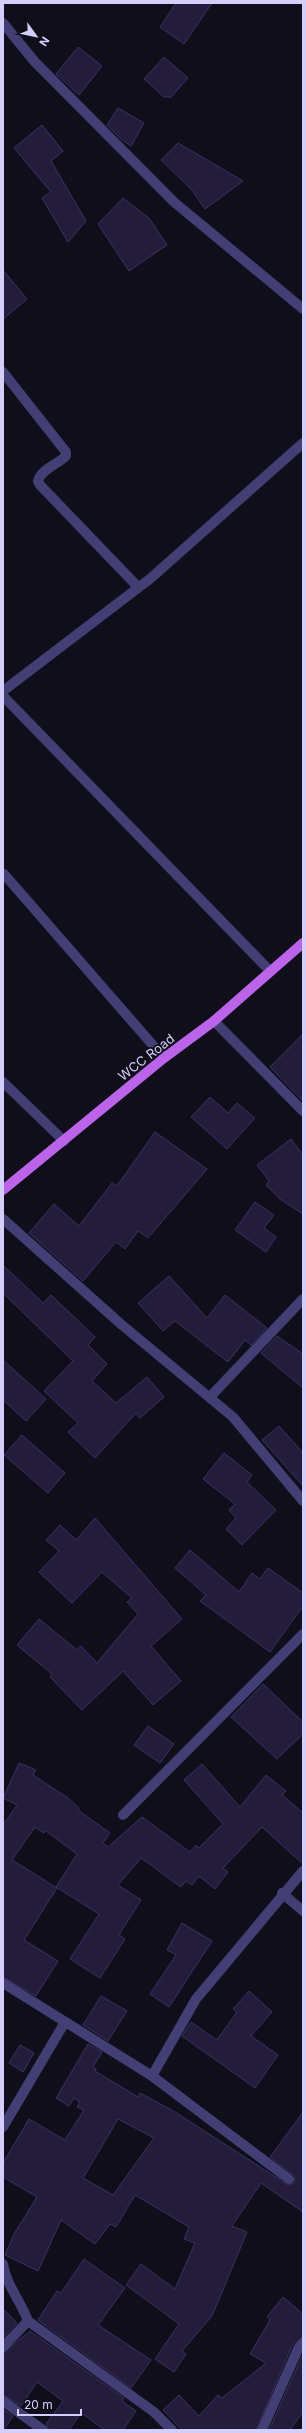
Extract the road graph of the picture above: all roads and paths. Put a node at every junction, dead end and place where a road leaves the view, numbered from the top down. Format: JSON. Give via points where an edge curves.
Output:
{"nodes":[{"id":1,"x":3,"y":23,"type":"edge"},
{"id":2,"x":303,"y":309,"type":"edge"},
{"id":3,"x":3,"y":372,"type":"edge"},
{"id":4,"x":303,"y":443,"type":"edge"},
{"id":5,"x":138,"y":587,"type":"junction"},
{"id":6,"x":3,"y":691,"type":"edge"},
{"id":7,"x":3,"y":696,"type":"edge"},
{"id":8,"x":4,"y":874,"type":"dead end"},
{"id":9,"x":303,"y":943,"type":"edge"},
{"id":10,"x":270,"y":971,"type":"junction"},
{"id":11,"x":214,"y":1021,"type":"junction"},
{"id":12,"x":164,"y":1058,"type":"junction"},
{"id":13,"x":3,"y":1082,"type":"edge"},
{"id":14,"x":303,"y":1111,"type":"edge"},
{"id":15,"x":64,"y":1140,"type":"junction"},
{"id":16,"x":3,"y":1190,"type":"edge"},
{"id":17,"x":3,"y":1219,"type":"edge"},
{"id":18,"x":303,"y":1299,"type":"edge"},
{"id":19,"x":210,"y":1397,"type":"junction"},
{"id":20,"x":302,"y":1497,"type":"edge"},
{"id":21,"x":303,"y":1634,"type":"edge"},
{"id":22,"x":123,"y":1815,"type":"dead end"},
{"id":23,"x":303,"y":1871,"type":"edge"},
{"id":24,"x":282,"y":1893,"type":"junction"},
{"id":25,"x":303,"y":1911,"type":"edge"},
{"id":26,"x":3,"y":1983,"type":"edge"},
{"id":27,"x":65,"y":2022,"type":"junction"},
{"id":28,"x":152,"y":2076,"type":"junction"},
{"id":29,"x":3,"y":2127,"type":"edge"},
{"id":30,"x":288,"y":2179,"type":"dead end"},
{"id":31,"x":3,"y":2264,"type":"edge"},
{"id":32,"x":28,"y":2321,"type":"junction"},
{"id":33,"x":303,"y":2343,"type":"edge"},
{"id":34,"x":3,"y":2347,"type":"edge"},
{"id":35,"x":3,"y":2401,"type":"edge"},
{"id":36,"x":43,"y":2430,"type":"edge"},
{"id":37,"x":172,"y":2430,"type":"edge"},
{"id":38,"x":262,"y":2430,"type":"edge"}],
"edges":[{"from":1,"to":2,"type":"street","via":[[35,62],[174,202]]},
{"from":3,"to":5,"type":"street","via":[[66,452],[66,456],[40,475],[38,481]]},
{"from":4,"to":5,"type":"street"},
{"from":5,"to":6,"type":"street"},
{"from":7,"to":10,"type":"street"},
{"from":8,"to":12,"type":"street"},
{"from":9,"to":10,"type":"main road","name":"WCC Road"},
{"from":10,"to":11,"type":"main road","name":"WCC Road"},
{"from":11,"to":12,"type":"main road","name":"WCC Road"},
{"from":11,"to":14,"type":"street"},
{"from":12,"to":15,"type":"main road","name":"WCC Road"},
{"from":13,"to":15,"type":"street"},
{"from":15,"to":16,"type":"main road","name":"WCC Road"},
{"from":17,"to":19,"type":"street","via":[[122,1325]]},
{"from":18,"to":19,"type":"street"},
{"from":19,"to":20,"type":"street","via":[[233,1417]]},
{"from":21,"to":22,"type":"street"},
{"from":23,"to":24,"type":"street"},
{"from":24,"to":25,"type":"street"},
{"from":24,"to":28,"type":"street","via":[[196,1999]]},
{"from":26,"to":27,"type":"street"},
{"from":27,"to":28,"type":"street"},
{"from":27,"to":29,"type":"street"},
{"from":28,"to":30,"type":"street"},
{"from":31,"to":32,"type":"street","via":[[7,2279],[21,2302]]},
{"from":32,"to":34,"type":"street"},
{"from":32,"to":37,"type":"street","via":[[154,2412]]},
{"from":33,"to":38,"type":"street"},
{"from":35,"to":36,"type":"street"}]}
